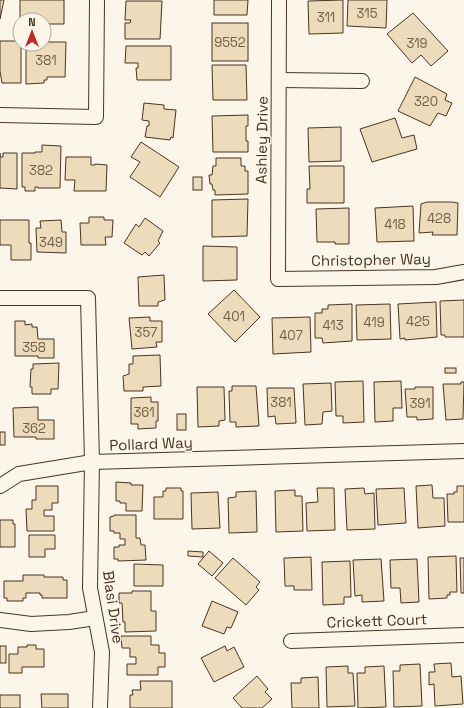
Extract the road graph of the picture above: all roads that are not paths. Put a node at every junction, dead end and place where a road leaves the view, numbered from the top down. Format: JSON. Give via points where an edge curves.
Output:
{"nodes":[{"id":1,"x":97,"y":0,"type":"edge"},
{"id":2,"x":279,"y":0,"type":"edge"},
{"id":3,"x":280,"y":80,"type":"junction"},
{"id":4,"x":362,"y":81,"type":"dead end"},
{"id":5,"x":0,"y":115,"type":"edge"},
{"id":6,"x":464,"y":272,"type":"edge"},
{"id":7,"x":278,"y":279,"type":"joint"},
{"id":8,"x":0,"y":298,"type":"edge"},
{"id":9,"x":464,"y":451,"type":"edge"},
{"id":10,"x":92,"y":462,"type":"junction"},
{"id":11,"x":0,"y":486,"type":"edge"},
{"id":12,"x":95,"y":618,"type":"junction"},
{"id":13,"x":0,"y":620,"type":"edge"},
{"id":14,"x":464,"y":635,"type":"edge"},
{"id":15,"x":291,"y":641,"type":"dead end"},
{"id":16,"x":100,"y":708,"type":"edge"}],
"edges":[{"from":1,"to":5,"type":"street","via":[[96,117]]},
{"from":2,"to":3,"type":"street","name":"Ashley Drive"},
{"from":3,"to":4,"type":"street"},
{"from":3,"to":7,"type":"street","name":"Ashley Drive"},
{"from":6,"to":7,"type":"street","name":"Christopher Way","via":[[436,276]]},
{"from":8,"to":10,"type":"street","name":"Pollard Way","via":[[88,298]]},
{"from":9,"to":10,"type":"street","name":"Pollard Way"},
{"from":10,"to":11,"type":"street","via":[[19,474]]},
{"from":10,"to":12,"type":"street","name":"Blasi Drive","via":[[90,588]]},
{"from":12,"to":13,"type":"street","via":[[31,624]]},
{"from":12,"to":16,"type":"street","name":"Blasi Drive","via":[[102,652]]},
{"from":14,"to":15,"type":"street","name":"Crickett Court"}]}
